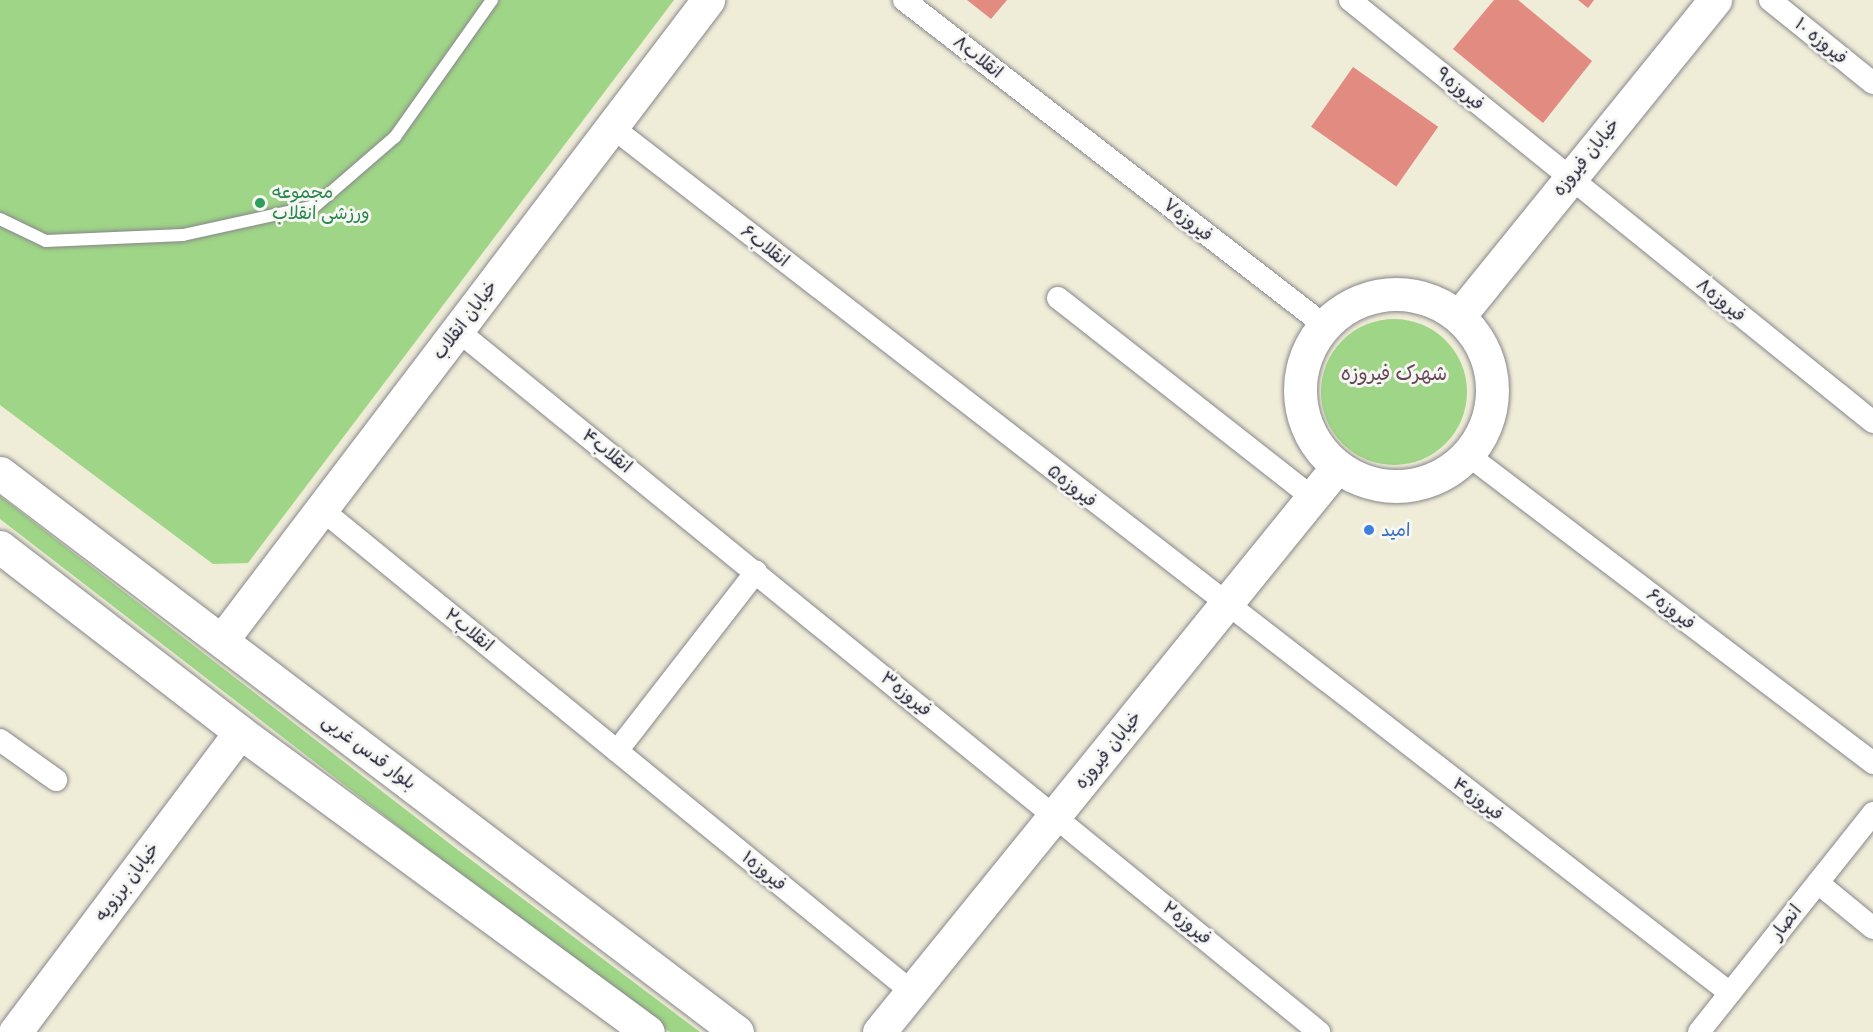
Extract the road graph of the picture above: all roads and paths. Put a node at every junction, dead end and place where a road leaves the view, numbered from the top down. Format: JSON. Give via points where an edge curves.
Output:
{"nodes":[{"id":1,"x":492,"y":0,"type":"edge"},
{"id":2,"x":708,"y":0,"type":"edge"},
{"id":3,"x":904,"y":0,"type":"edge"},
{"id":4,"x":1350,"y":0,"type":"edge"},
{"id":5,"x":1716,"y":0,"type":"edge"},
{"id":6,"x":1770,"y":0,"type":"edge"},
{"id":7,"x":1873,"y":82,"type":"edge"},
{"id":8,"x":1053,"y":115,"type":"joint"},
{"id":9,"x":612,"y":127,"type":"junction"},
{"id":10,"x":1569,"y":177,"type":"junction"},
{"id":11,"x":0,"y":219,"type":"edge"},
{"id":12,"x":1058,"y":298,"type":"dead end"},
{"id":13,"x":1459,"y":316,"type":"junction"},
{"id":14,"x":1324,"y":325,"type":"junction"},
{"id":15,"x":457,"y":330,"type":"junction"},
{"id":16,"x":919,"y":366,"type":"joint"},
{"id":17,"x":1873,"y":422,"type":"edge"},
{"id":18,"x":1468,"y":455,"type":"junction"},
{"id":19,"x":1336,"y":467,"type":"junction"},
{"id":20,"x":0,"y":473,"type":"edge"},
{"id":21,"x":1312,"y":497,"type":"junction"},
{"id":22,"x":321,"y":509,"type":"junction"},
{"id":23,"x":0,"y":547,"type":"edge"},
{"id":24,"x":756,"y":572,"type":"junction"},
{"id":25,"x":1225,"y":606,"type":"junction"},
{"id":26,"x":222,"y":640,"type":"junction"},
{"id":27,"x":240,"y":732,"type":"junction"},
{"id":28,"x":0,"y":740,"type":"edge"},
{"id":29,"x":616,"y":751,"type":"junction"},
{"id":30,"x":1873,"y":763,"type":"edge"},
{"id":31,"x":56,"y":780,"type":"dead end"},
{"id":32,"x":1873,"y":813,"type":"edge"},
{"id":33,"x":1055,"y":815,"type":"junction"},
{"id":34,"x":1818,"y":882,"type":"junction"},
{"id":35,"x":1873,"y":928,"type":"edge"},
{"id":36,"x":912,"y":992,"type":"junction"},
{"id":37,"x":1730,"y":993,"type":"junction"},
{"id":38,"x":15,"y":1032,"type":"edge"},
{"id":39,"x":648,"y":1032,"type":"edge"},
{"id":40,"x":737,"y":1032,"type":"edge"},
{"id":41,"x":879,"y":1032,"type":"edge"},
{"id":42,"x":1319,"y":1032,"type":"edge"},
{"id":43,"x":1699,"y":1032,"type":"edge"}],
"edges":[{"from":1,"to":11,"type":"lane","via":[[395,137],[315,206],[183,235],[46,242]]},
{"from":2,"to":9,"type":"street","name":"خیابان انقلاب"},
{"from":3,"to":8,"type":"street","name":"انقلاب۸"},
{"from":4,"to":10,"type":"street","name":"فیروزه۹"},
{"from":5,"to":10,"type":"street","name":"خیابان فیروزه"},
{"from":6,"to":7,"type":"street","name":"فیروزه ۱۰"},
{"from":8,"to":14,"type":"street","name":"فیروزه۷"},
{"from":9,"to":15,"type":"street","name":"خیابان انقلاب"},
{"from":9,"to":16,"type":"street","name":"انقلاب۶"},
{"from":10,"to":13,"type":"street","name":"خیابان فیروزه"},
{"from":10,"to":17,"type":"street","name":"فیروزه۸"},
{"from":12,"to":21,"type":"street"},
{"from":13,"to":14,"type":"street","via":[[1424,298],[1389,294],[1364,298]]},
{"from":13,"to":18,"type":"street","via":[[1475,335],[1493,384],[1489,417]]},
{"from":14,"to":19,"type":"street","via":[[1305,356],[1299,386],[1302,416],[1315,444]]},
{"from":15,"to":22,"type":"street","name":"خیابان انقلاب"},
{"from":15,"to":24,"type":"street","name":"انقلاب۴"},
{"from":16,"to":25,"type":"street","name":"فیروزه۵"},
{"from":18,"to":19,"type":"street","via":[[1435,479],[1401,487],[1367,483]]},
{"from":18,"to":30,"type":"street","name":"فیروزه۶"},
{"from":19,"to":21,"type":"street","name":"خیابان فیروزه"},
{"from":20,"to":26,"type":"street","name":"بلوار قدس غربی"},
{"from":21,"to":25,"type":"street","name":"خیابان فیروزه"},
{"from":22,"to":26,"type":"street","name":"خیابان انقلاب"},
{"from":22,"to":29,"type":"street","name":"انقلاب۲"},
{"from":23,"to":27,"type":"street"},
{"from":24,"to":29,"type":"street"},
{"from":24,"to":33,"type":"street","name":"فیروزه۳"},
{"from":25,"to":33,"type":"street","name":"خیابان فیروزه"},
{"from":25,"to":37,"type":"street","name":"فیروزه۴"},
{"from":26,"to":40,"type":"street","name":"بلوار قدس غربی"},
{"from":27,"to":38,"type":"street","name":"خیابان برزویه"},
{"from":27,"to":39,"type":"street"},
{"from":28,"to":31,"type":"street"},
{"from":29,"to":36,"type":"street","name":"فیروزه۱"},
{"from":32,"to":34,"type":"street","name":"انصار"},
{"from":33,"to":36,"type":"street","name":"خیابان فیروزه"},
{"from":33,"to":42,"type":"street","name":"فیروزه۲"},
{"from":34,"to":35,"type":"street"},
{"from":34,"to":37,"type":"street","name":"انصار"},
{"from":36,"to":41,"type":"street","name":"خیابان فیروزه"},
{"from":37,"to":43,"type":"street","name":"انصار"}]}
